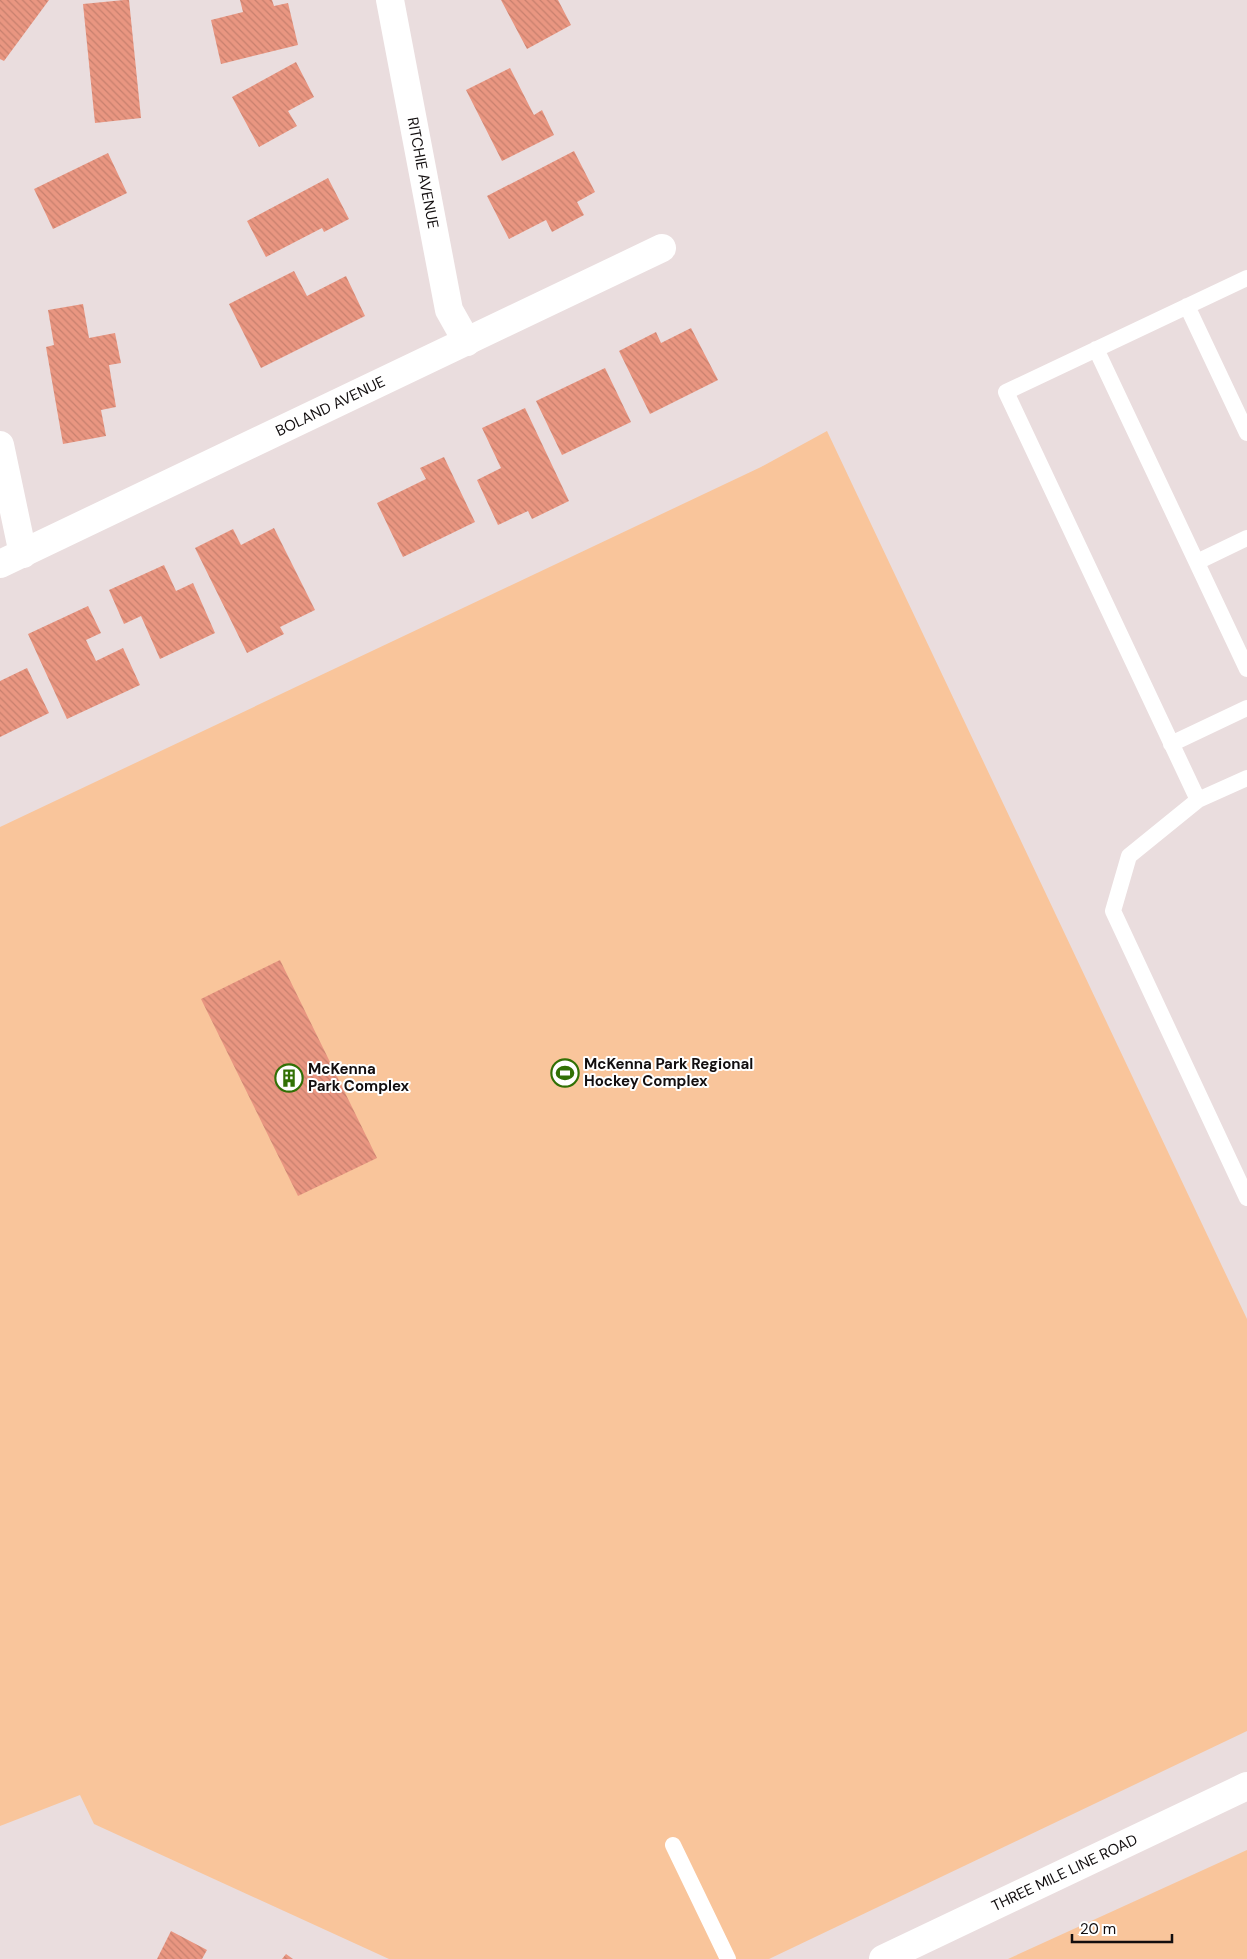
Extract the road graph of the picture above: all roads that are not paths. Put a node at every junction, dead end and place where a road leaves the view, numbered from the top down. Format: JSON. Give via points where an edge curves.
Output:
{"nodes":[{"id":1,"x":390,"y":0,"type":"edge"},
{"id":2,"x":662,"y":248,"type":"dead end"},
{"id":3,"x":1247,"y":278,"type":"edge"},
{"id":4,"x":1187,"y":306,"type":"junction"},
{"id":5,"x":467,"y":342,"type":"junction"},
{"id":6,"x":1096,"y":349,"type":"junction"},
{"id":7,"x":1247,"y":433,"type":"edge"},
{"id":8,"x":0,"y":445,"type":"edge"},
{"id":9,"x":1247,"y":538,"type":"edge"},
{"id":10,"x":11,"y":559,"type":"edge"},
{"id":11,"x":1196,"y":562,"type":"junction"},
{"id":12,"x":1247,"y":669,"type":"edge"},
{"id":13,"x":1247,"y":708,"type":"edge"},
{"id":14,"x":1171,"y":744,"type":"junction"},
{"id":15,"x":1247,"y":778,"type":"edge"},
{"id":16,"x":1198,"y":800,"type":"junction"},
{"id":17,"x":1247,"y":1198,"type":"edge"},
{"id":18,"x":1247,"y":1786,"type":"edge"},
{"id":19,"x":673,"y":1845,"type":"dead end"},
{"id":20,"x":728,"y":1959,"type":"edge"},
{"id":21,"x":883,"y":1959,"type":"edge"}],
"edges":[{"from":1,"to":5,"type":"street","name":"RITCHIE AVENUE","via":[[450,310]]},
{"from":2,"to":5,"type":"street","name":"BOLAND AVENUE"},
{"from":3,"to":4,"type":"lane"},
{"from":4,"to":6,"type":"lane"},
{"from":4,"to":7,"type":"lane"},
{"from":5,"to":10,"type":"street","name":"BOLAND AVENUE"},
{"from":6,"to":11,"type":"lane"},
{"from":6,"to":14,"type":"lane","via":[[1006,392]]},
{"from":8,"to":10,"type":"street"},
{"from":9,"to":11,"type":"lane"},
{"from":11,"to":12,"type":"lane"},
{"from":13,"to":14,"type":"lane"},
{"from":14,"to":16,"type":"lane"},
{"from":15,"to":16,"type":"lane"},
{"from":16,"to":17,"type":"lane","via":[[1129,856],[1113,911]]},
{"from":18,"to":21,"type":"street","name":"THREE MILE LINE ROAD"},
{"from":19,"to":20,"type":"lane"}]}
